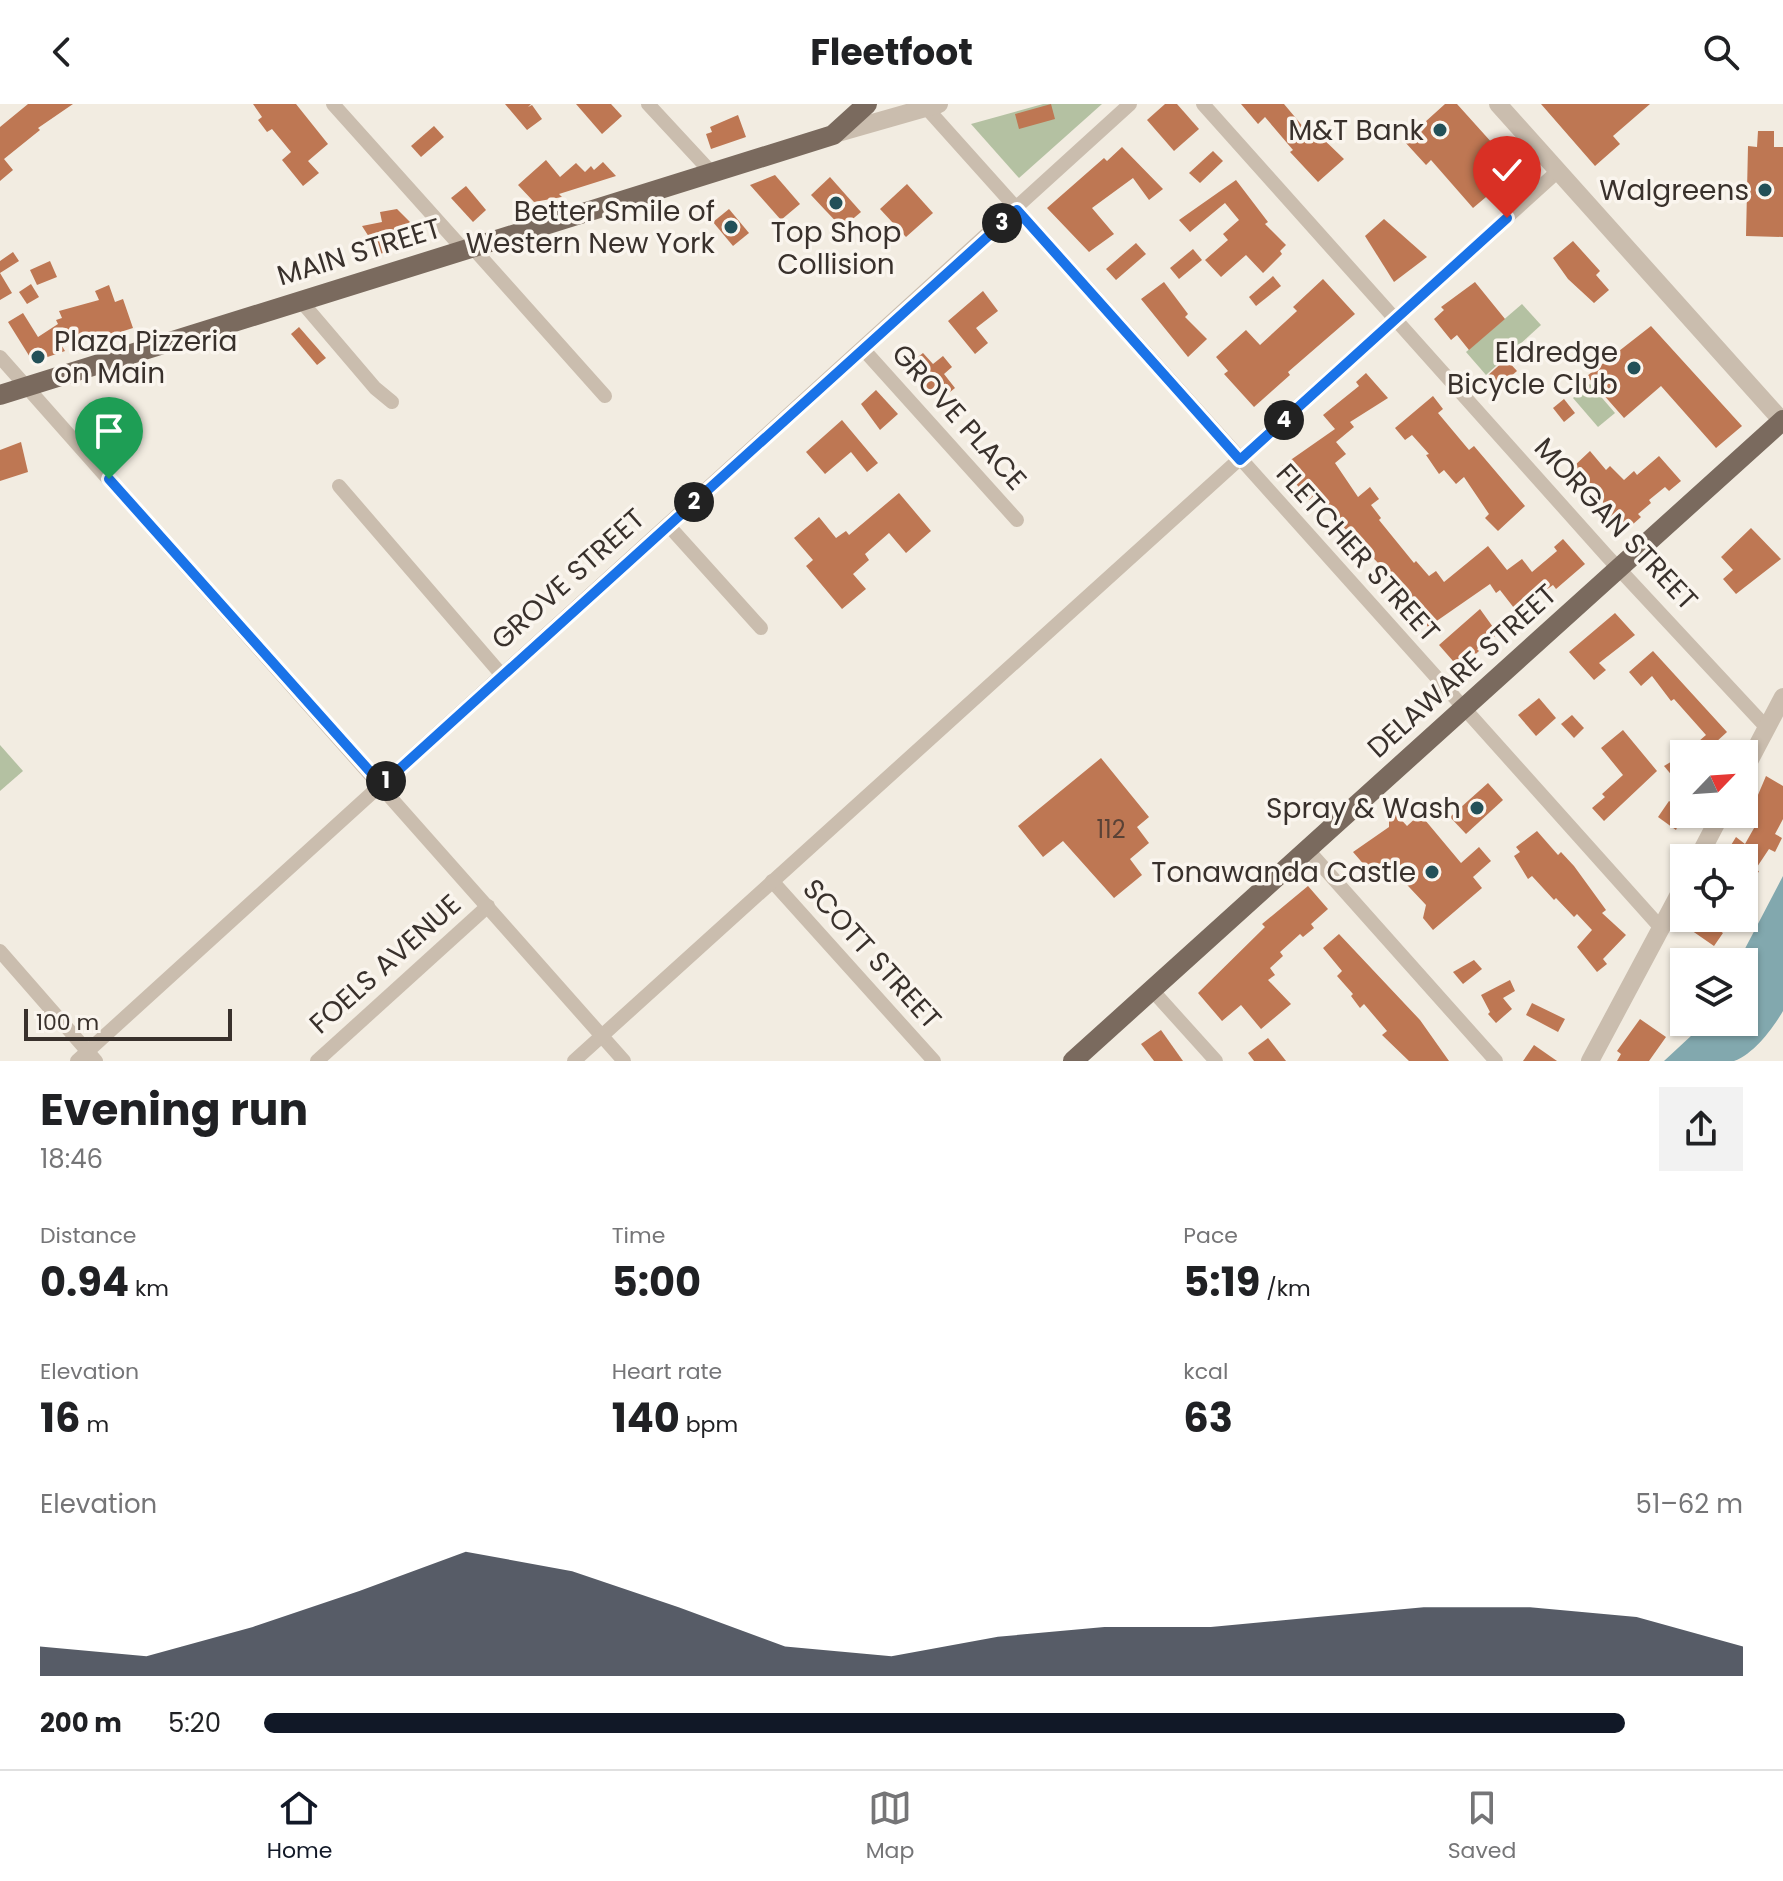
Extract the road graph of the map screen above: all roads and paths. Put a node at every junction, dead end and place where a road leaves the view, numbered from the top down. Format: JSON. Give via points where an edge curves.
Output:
{"nodes":[{"id":1,"x":333,"y":104,"type":"edge"},
{"id":2,"x":648,"y":104,"type":"edge"},
{"id":3,"x":867,"y":104,"type":"edge"},
{"id":4,"x":1130,"y":104,"type":"edge"},
{"id":5,"x":1203,"y":104,"type":"edge"},
{"id":6,"x":1498,"y":104,"type":"edge"},
{"id":7,"x":930,"y":105,"type":"edge"},
{"id":8,"x":833,"y":135,"type":"junction"},
{"id":9,"x":1558,"y":171,"type":"junction"},
{"id":10,"x":711,"y":172,"type":"junction"},
{"id":11,"x":1017,"y":210,"type":"junction"},
{"id":12,"x":468,"y":248,"type":"junction"},
{"id":13,"x":300,"y":300,"type":"junction"},
{"id":14,"x":1394,"y":320,"type":"junction"},
{"id":15,"x":863,"y":349,"type":"junction"},
{"id":16,"x":0,"y":357,"type":"edge"},
{"id":17,"x":26,"y":387,"type":"junction"},
{"id":18,"x":0,"y":395,"type":"edge"},
{"id":19,"x":605,"y":396,"type":"dead end"},
{"id":20,"x":392,"y":402,"type":"dead end"},
{"id":21,"x":1783,"y":421,"type":"edge"},
{"id":22,"x":1240,"y":460,"type":"junction"},
{"id":23,"x":339,"y":486,"type":"dead end"},
{"id":24,"x":1017,"y":520,"type":"dead end"},
{"id":25,"x":668,"y":525,"type":"junction"},
{"id":26,"x":1620,"y":566,"type":"junction"},
{"id":27,"x":761,"y":628,"type":"dead end"},
{"id":28,"x":501,"y":674,"type":"junction"},
{"id":29,"x":1783,"y":697,"type":"edge"},
{"id":30,"x":1462,"y":708,"type":"junction"},
{"id":31,"x":1767,"y":728,"type":"junction"},
{"id":32,"x":1758,"y":745,"type":"edge"},
{"id":33,"x":382,"y":785,"type":"junction"},
{"id":34,"x":1307,"y":849,"type":"junction"},
{"id":35,"x":772,"y":881,"type":"junction"},
{"id":36,"x":488,"y":906,"type":"junction"},
{"id":37,"x":1670,"y":911,"type":"edge"},
{"id":38,"x":1661,"y":928,"type":"junction"},
{"id":39,"x":0,"y":951,"type":"edge"},
{"id":40,"x":1152,"y":990,"type":"junction"},
{"id":41,"x":602,"y":1036,"type":"junction"},
{"id":42,"x":87,"y":1058,"type":"edge"},
{"id":43,"x":317,"y":1061,"type":"edge"},
{"id":44,"x":574,"y":1061,"type":"edge"},
{"id":45,"x":624,"y":1061,"type":"edge"},
{"id":46,"x":934,"y":1061,"type":"edge"},
{"id":47,"x":1073,"y":1061,"type":"edge"},
{"id":48,"x":1216,"y":1061,"type":"edge"},
{"id":49,"x":1496,"y":1061,"type":"edge"},
{"id":50,"x":1590,"y":1061,"type":"edge"}],
"edges":[{"from":1,"to":12,"type":"street"},
{"from":2,"to":10,"type":"street"},
{"from":3,"to":8,"type":"main road"},
{"from":4,"to":11,"type":"street","name":"GROVE STREET"},
{"from":5,"to":14,"type":"street","name":"MORGAN STREET"},
{"from":6,"to":9,"type":"street"},
{"from":7,"to":8,"type":"street","name":"MAIN STREET"},
{"from":7,"to":11,"type":"street","name":"FLETCHER STREET"},
{"from":8,"to":10,"type":"main road","name":"MAIN STREET"},
{"from":9,"to":14,"type":"street"},
{"from":9,"to":21,"type":"street"},
{"from":10,"to":12,"type":"main road","name":"MAIN STREET"},
{"from":11,"to":15,"type":"street","name":"GROVE STREET"},
{"from":11,"to":22,"type":"street","name":"FLETCHER STREET"},
{"from":12,"to":13,"type":"main road","name":"MAIN STREET"},
{"from":12,"to":19,"type":"street"},
{"from":13,"to":17,"type":"main road","name":"MAIN STREET"},
{"from":13,"to":20,"type":"street"},
{"from":14,"to":22,"type":"street"},
{"from":14,"to":26,"type":"street","name":"MORGAN STREET"},
{"from":15,"to":24,"type":"street","name":"GROVE PLACE"},
{"from":15,"to":25,"type":"street","name":"GROVE STREET"},
{"from":16,"to":17,"type":"street"},
{"from":17,"to":18,"type":"main road","name":"MAIN STREET"},
{"from":17,"to":33,"type":"street"},
{"from":21,"to":26,"type":"main road","name":"DELAWARE STREET"},
{"from":22,"to":30,"type":"street","name":"FLETCHER STREET"},
{"from":22,"to":35,"type":"street"},
{"from":23,"to":28,"type":"street"},
{"from":25,"to":27,"type":"street"},
{"from":25,"to":28,"type":"street","name":"GROVE STREET"},
{"from":26,"to":30,"type":"main road","name":"DELAWARE STREET"},
{"from":26,"to":31,"type":"street","name":"MORGAN STREET"},
{"from":28,"to":33,"type":"street","name":"GROVE STREET"},
{"from":29,"to":31,"type":"street"},
{"from":30,"to":34,"type":"main road","name":"DELAWARE STREET"},
{"from":30,"to":38,"type":"street","name":"FLETCHER STREET"},
{"from":31,"to":32,"type":"street"},
{"from":33,"to":36,"type":"street"},
{"from":33,"to":42,"type":"street","name":"GROVE STREET"},
{"from":34,"to":40,"type":"main road","name":"DELAWARE STREET"},
{"from":34,"to":49,"type":"street"},
{"from":35,"to":41,"type":"street"},
{"from":35,"to":46,"type":"street","name":"SCOTT STREET"},
{"from":36,"to":41,"type":"street"},
{"from":36,"to":43,"type":"street","name":"FOELS AVENUE"},
{"from":37,"to":38,"type":"street"},
{"from":38,"to":50,"type":"street"},
{"from":39,"to":42,"type":"street"},
{"from":40,"to":47,"type":"main road","name":"DELAWARE STREET"},
{"from":40,"to":48,"type":"street"},
{"from":41,"to":44,"type":"street"},
{"from":41,"to":45,"type":"street"}]}
